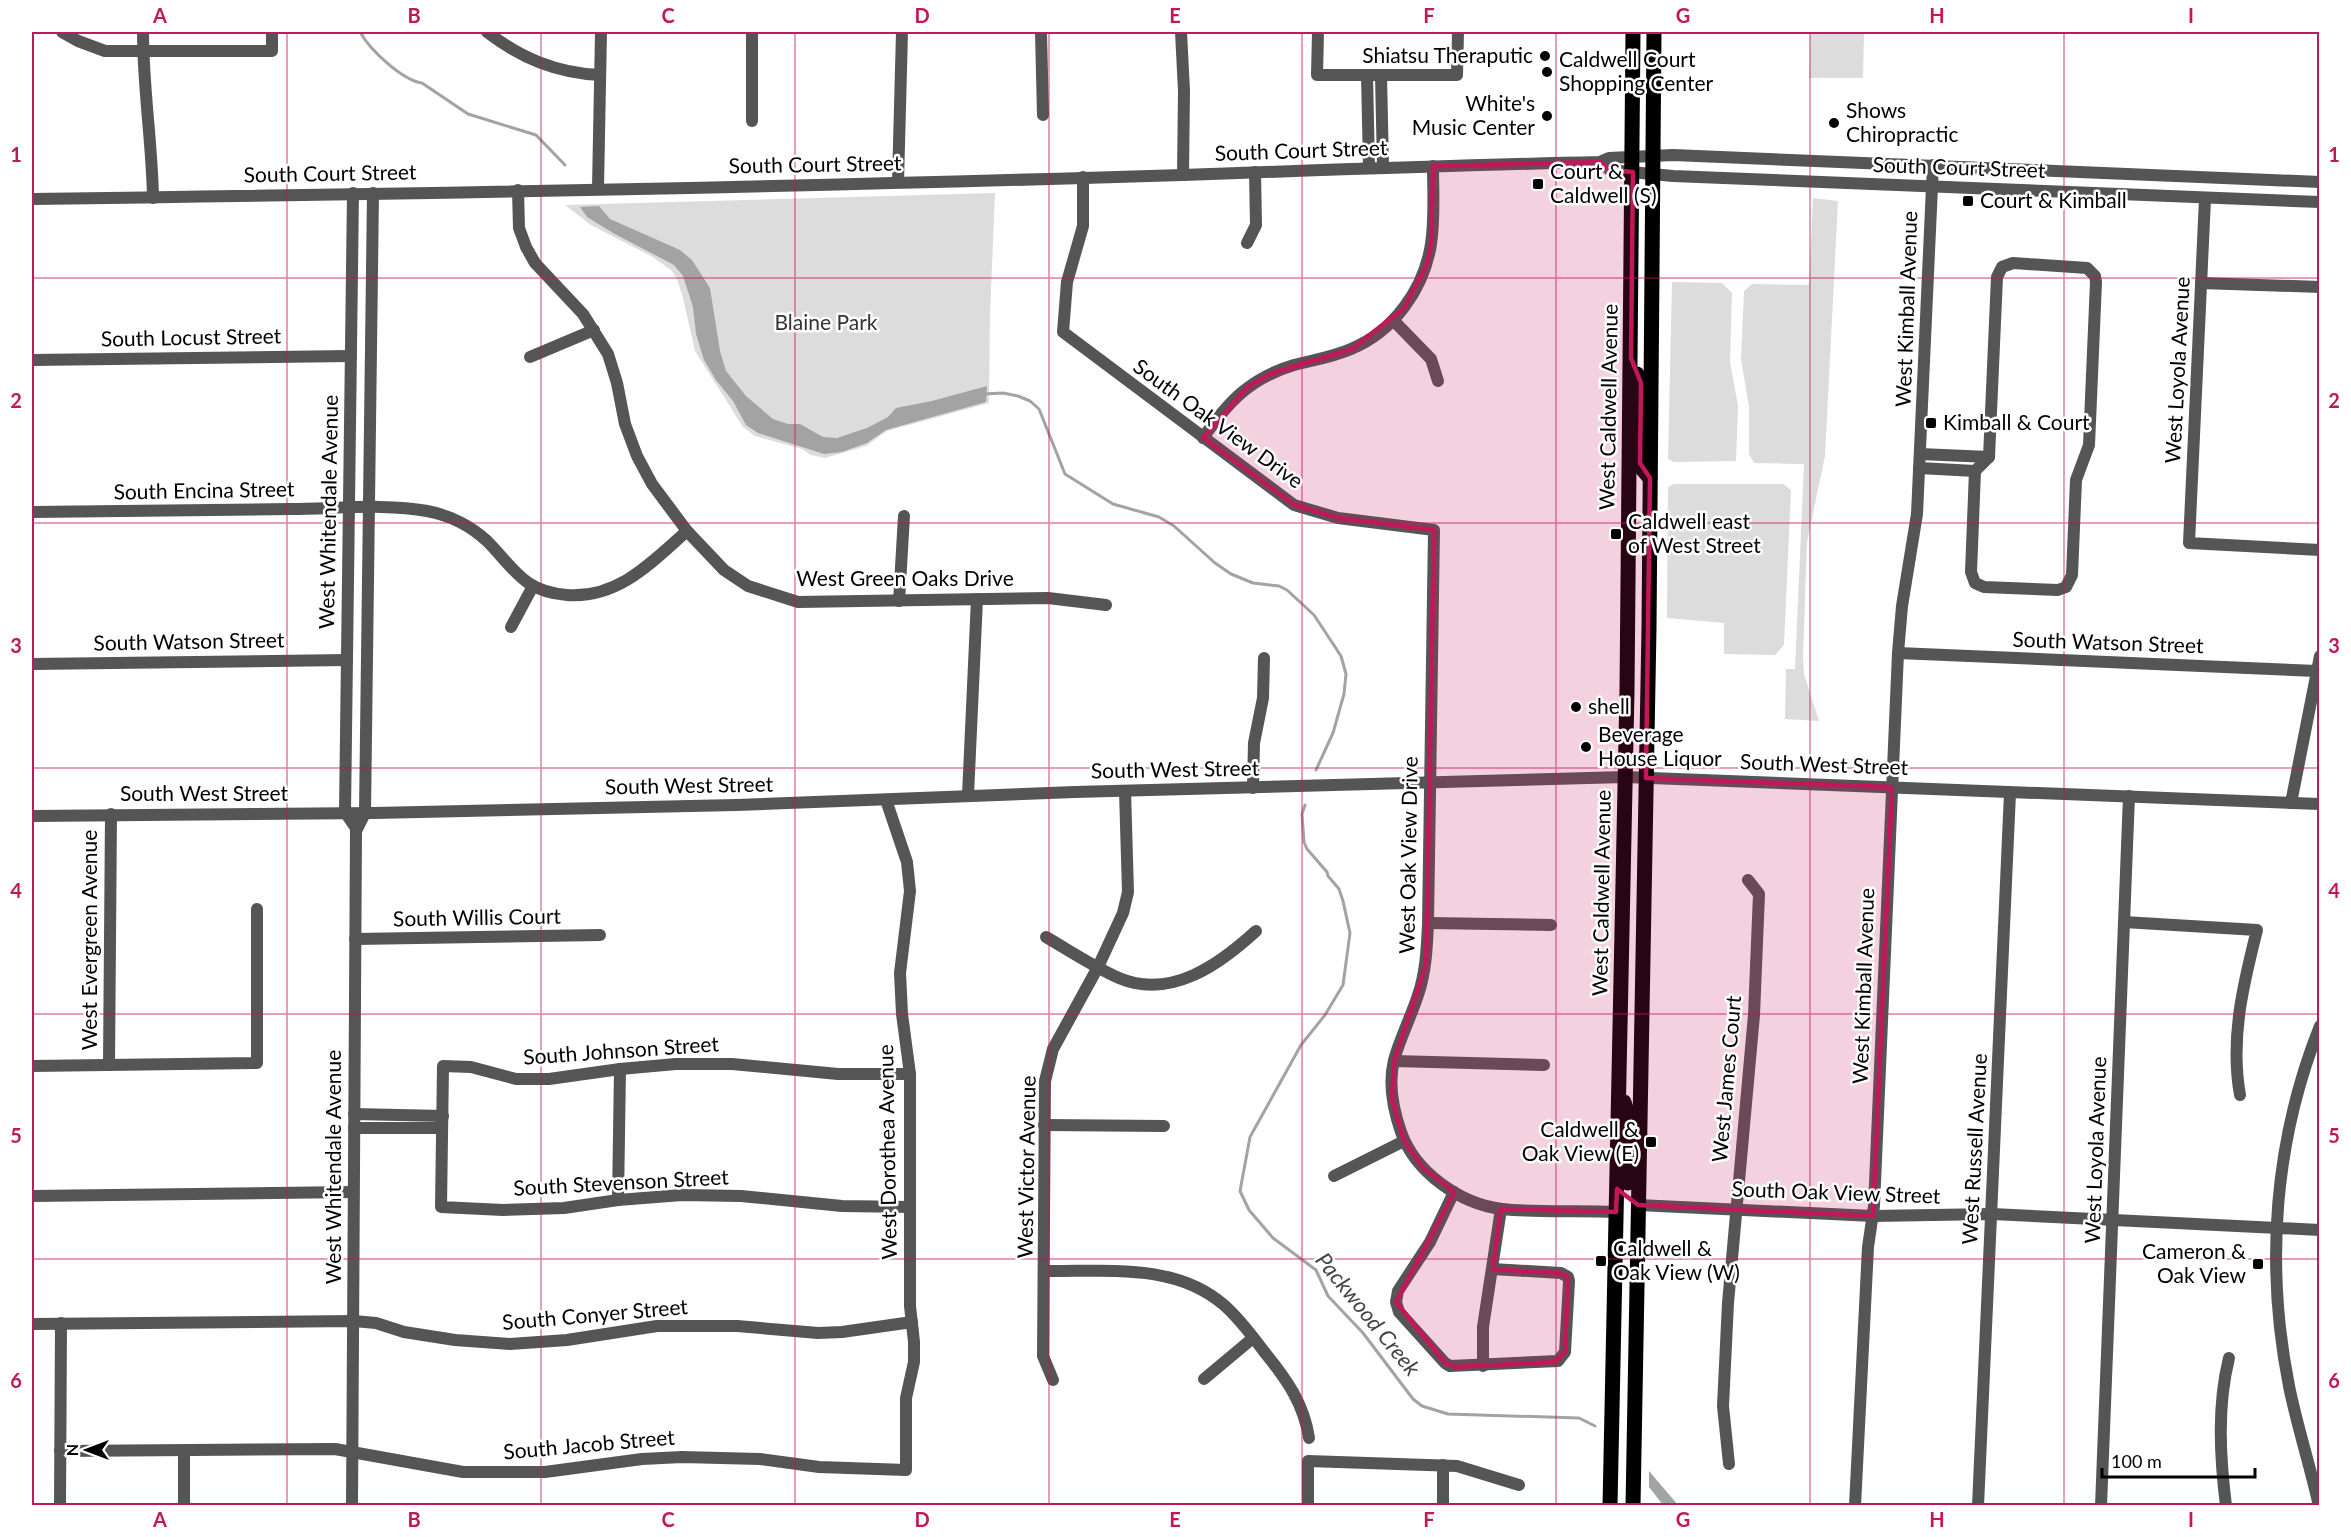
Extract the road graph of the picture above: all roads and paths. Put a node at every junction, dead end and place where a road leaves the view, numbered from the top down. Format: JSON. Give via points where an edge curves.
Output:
{"nodes":[{"id":1,"x":62,"y":32,"type":"edge"},
{"id":2,"x":143,"y":32,"type":"edge"},
{"id":3,"x":273,"y":32,"type":"edge"},
{"id":4,"x":487,"y":32,"type":"edge"},
{"id":5,"x":601,"y":32,"type":"edge"},
{"id":6,"x":752,"y":32,"type":"edge"},
{"id":7,"x":902,"y":32,"type":"edge"},
{"id":8,"x":1041,"y":32,"type":"edge"},
{"id":9,"x":1181,"y":32,"type":"edge"},
{"id":10,"x":1318,"y":32,"type":"edge"},
{"id":11,"x":1458,"y":32,"type":"edge"},
{"id":12,"x":1634,"y":32,"type":"edge"},
{"id":13,"x":1654,"y":32,"type":"edge"},
{"id":14,"x":143,"y":52,"type":"junction"},
{"id":15,"x":600,"y":75,"type":"junction"},
{"id":16,"x":1366,"y":75,"type":"junction"},
{"id":17,"x":1380,"y":75,"type":"junction"},
{"id":18,"x":1043,"y":115,"type":"dead end"},
{"id":19,"x":752,"y":121,"type":"dead end"},
{"id":20,"x":1654,"y":156,"type":"junction"},
{"id":21,"x":1634,"y":165,"type":"junction"},
{"id":22,"x":1933,"y":165,"type":"junction"},
{"id":23,"x":1433,"y":166,"type":"junction"},
{"id":24,"x":1369,"y":167,"type":"junction"},
{"id":25,"x":1383,"y":167,"type":"junction"},
{"id":26,"x":1255,"y":172,"type":"junction"},
{"id":27,"x":1654,"y":174,"type":"junction"},
{"id":28,"x":1183,"y":175,"type":"junction"},
{"id":29,"x":1083,"y":177,"type":"junction"},
{"id":30,"x":898,"y":182,"type":"junction"},
{"id":31,"x":2319,"y":182,"type":"edge"},
{"id":32,"x":1931,"y":187,"type":"junction"},
{"id":33,"x":598,"y":188,"type":"junction"},
{"id":34,"x":518,"y":190,"type":"junction"},
{"id":35,"x":353,"y":193,"type":"junction"},
{"id":36,"x":373,"y":193,"type":"junction"},
{"id":37,"x":153,"y":198,"type":"junction"},
{"id":38,"x":32,"y":199,"type":"edge"},
{"id":39,"x":2205,"y":199,"type":"junction"},
{"id":40,"x":2319,"y":202,"type":"edge"},
{"id":41,"x":1247,"y":243,"type":"dead end"},
{"id":42,"x":2201,"y":283,"type":"junction"},
{"id":43,"x":2319,"y":287,"type":"edge"},
{"id":44,"x":1393,"y":320,"type":"junction"},
{"id":45,"x":594,"y":330,"type":"junction"},
{"id":46,"x":351,"y":356,"type":"junction"},
{"id":47,"x":530,"y":357,"type":"dead end"},
{"id":48,"x":1631,"y":358,"type":"junction"},
{"id":49,"x":32,"y":360,"type":"edge"},
{"id":50,"x":1438,"y":381,"type":"dead end"},
{"id":51,"x":1203,"y":438,"type":"junction"},
{"id":52,"x":1920,"y":454,"type":"junction"},
{"id":53,"x":1989,"y":457,"type":"junction"},
{"id":54,"x":1919,"y":468,"type":"junction"},
{"id":55,"x":1975,"y":471,"type":"junction"},
{"id":56,"x":1650,"y":478,"type":"junction"},
{"id":57,"x":350,"y":508,"type":"junction"},
{"id":58,"x":370,"y":508,"type":"junction"},
{"id":59,"x":32,"y":512,"type":"edge"},
{"id":60,"x":903,"y":516,"type":"dead end"},
{"id":61,"x":1434,"y":530,"type":"joint"},
{"id":62,"x":687,"y":531,"type":"junction"},
{"id":63,"x":2319,"y":550,"type":"edge"},
{"id":64,"x":534,"y":586,"type":"junction"},
{"id":65,"x":977,"y":599,"type":"junction"},
{"id":66,"x":898,"y":601,"type":"junction"},
{"id":67,"x":1106,"y":605,"type":"dead end"},
{"id":68,"x":511,"y":627,"type":"dead end"},
{"id":69,"x":1898,"y":653,"type":"junction"},
{"id":70,"x":2319,"y":656,"type":"edge"},
{"id":71,"x":1264,"y":658,"type":"dead end"},
{"id":72,"x":347,"y":660,"type":"junction"},
{"id":73,"x":32,"y":664,"type":"edge"},
{"id":74,"x":2317,"y":671,"type":"junction"},
{"id":75,"x":1625,"y":777,"type":"junction"},
{"id":76,"x":1646,"y":778,"type":"junction"},
{"id":77,"x":1430,"y":784,"type":"junction"},
{"id":78,"x":1892,"y":787,"type":"junction"},
{"id":79,"x":1253,"y":788,"type":"junction"},
{"id":80,"x":1125,"y":791,"type":"junction"},
{"id":81,"x":2010,"y":793,"type":"junction"},
{"id":82,"x":968,"y":795,"type":"junction"},
{"id":83,"x":2129,"y":796,"type":"junction"},
{"id":84,"x":886,"y":800,"type":"junction"},
{"id":85,"x":2291,"y":803,"type":"junction"},
{"id":86,"x":2319,"y":804,"type":"edge"},
{"id":87,"x":345,"y":812,"type":"junction"},
{"id":88,"x":365,"y":813,"type":"junction"},
{"id":89,"x":111,"y":814,"type":"junction"},
{"id":90,"x":32,"y":816,"type":"edge"},
{"id":91,"x":356,"y":828,"type":"junction"},
{"id":92,"x":1748,"y":880,"type":"dead end"},
{"id":93,"x":257,"y":909,"type":"dead end"},
{"id":94,"x":2124,"y":922,"type":"junction"},
{"id":95,"x":1428,"y":923,"type":"junction"},
{"id":96,"x":1551,"y":926,"type":"dead end"},
{"id":97,"x":1257,"y":932,"type":"dead end"},
{"id":98,"x":600,"y":935,"type":"dead end"},
{"id":99,"x":1046,"y":937,"type":"dead end"},
{"id":100,"x":354,"y":939,"type":"junction"},
{"id":101,"x":1098,"y":967,"type":"junction"},
{"id":102,"x":2319,"y":1026,"type":"edge"},
{"id":103,"x":1394,"y":1060,"type":"junction"},
{"id":104,"x":109,"y":1065,"type":"junction"},
{"id":105,"x":1544,"y":1065,"type":"dead end"},
{"id":106,"x":32,"y":1066,"type":"edge"},
{"id":107,"x":620,"y":1069,"type":"junction"},
{"id":108,"x":910,"y":1074,"type":"junction"},
{"id":109,"x":1619,"y":1086,"type":"junction"},
{"id":110,"x":2240,"y":1095,"type":"dead end"},
{"id":111,"x":354,"y":1114,"type":"junction"},
{"id":112,"x":442,"y":1122,"type":"junction"},
{"id":113,"x":1044,"y":1125,"type":"junction"},
{"id":114,"x":1164,"y":1126,"type":"dead end"},
{"id":115,"x":354,"y":1128,"type":"junction"},
{"id":116,"x":1404,"y":1142,"type":"junction"},
{"id":117,"x":1334,"y":1176,"type":"dead end"},
{"id":118,"x":353,"y":1192,"type":"junction"},
{"id":119,"x":1454,"y":1192,"type":"junction"},
{"id":120,"x":32,"y":1196,"type":"edge"},
{"id":121,"x":618,"y":1200,"type":"junction"},
{"id":122,"x":1638,"y":1205,"type":"junction"},
{"id":123,"x":910,"y":1208,"type":"junction"},
{"id":124,"x":1501,"y":1209,"type":"junction"},
{"id":125,"x":1735,"y":1210,"type":"junction"},
{"id":126,"x":1616,"y":1212,"type":"junction"},
{"id":127,"x":1992,"y":1214,"type":"junction"},
{"id":128,"x":1873,"y":1216,"type":"junction"},
{"id":129,"x":2112,"y":1220,"type":"junction"},
{"id":130,"x":2276,"y":1228,"type":"junction"},
{"id":131,"x":2319,"y":1230,"type":"edge"},
{"id":132,"x":1492,"y":1269,"type":"junction"},
{"id":133,"x":1044,"y":1271,"type":"junction"},
{"id":134,"x":354,"y":1321,"type":"junction"},
{"id":135,"x":912,"y":1322,"type":"junction"},
{"id":136,"x":61,"y":1323,"type":"junction"},
{"id":137,"x":32,"y":1324,"type":"edge"},
{"id":138,"x":1253,"y":1338,"type":"junction"},
{"id":139,"x":2229,"y":1358,"type":"dead end"},
{"id":140,"x":1483,"y":1366,"type":"junction"},
{"id":141,"x":1204,"y":1379,"type":"dead end"},
{"id":142,"x":1053,"y":1380,"type":"dead end"},
{"id":143,"x":1309,"y":1438,"type":"dead end"},
{"id":144,"x":60,"y":1451,"type":"junction"},
{"id":145,"x":352,"y":1451,"type":"junction"},
{"id":146,"x":184,"y":1452,"type":"junction"},
{"id":147,"x":1729,"y":1464,"type":"dead end"},
{"id":148,"x":1443,"y":1465,"type":"junction"},
{"id":149,"x":906,"y":1470,"type":"joint"},
{"id":150,"x":1519,"y":1485,"type":"dead end"},
{"id":151,"x":60,"y":1506,"type":"edge"},
{"id":152,"x":184,"y":1506,"type":"edge"},
{"id":153,"x":352,"y":1506,"type":"edge"},
{"id":154,"x":1308,"y":1506,"type":"edge"},
{"id":155,"x":1443,"y":1506,"type":"edge"},
{"id":156,"x":1610,"y":1506,"type":"edge"},
{"id":157,"x":1633,"y":1506,"type":"edge"},
{"id":158,"x":1855,"y":1506,"type":"edge"},
{"id":159,"x":1978,"y":1506,"type":"edge"},
{"id":160,"x":2101,"y":1506,"type":"edge"},
{"id":161,"x":2226,"y":1506,"type":"edge"},
{"id":162,"x":2319,"y":1506,"type":"edge"}],
"edges":[{"from":1,"to":14,"type":"street","via":[[105,51]]},
{"from":2,"to":14,"type":"street"},
{"from":3,"to":14,"type":"street","via":[[272,51]]},
{"from":4,"to":15,"type":"street","via":[[544,65]]},
{"from":5,"to":15,"type":"street"},
{"from":6,"to":19,"type":"street"},
{"from":7,"to":30,"type":"street"},
{"from":8,"to":18,"type":"street"},
{"from":9,"to":28,"type":"street"},
{"from":10,"to":16,"type":"street","via":[[1317,75]]},
{"from":11,"to":17,"type":"street","via":[[1457,75]]},
{"from":12,"to":21,"type":"main road","name":"West Caldwell Avenue"},
{"from":13,"to":20,"type":"main road","name":"West Caldwell Avenue"},
{"from":14,"to":37,"type":"street"},
{"from":15,"to":33,"type":"street"},
{"from":16,"to":17,"type":"street"},
{"from":16,"to":24,"type":"street"},
{"from":17,"to":25,"type":"street"},
{"from":20,"to":21,"type":"street","name":"South Court Street"},
{"from":20,"to":22,"type":"street","name":"South Court Street"},
{"from":20,"to":27,"type":"main road","name":"West Caldwell Avenue"},
{"from":21,"to":23,"type":"street","name":"South Court Street","via":[[1610,170],[1600,162]]},
{"from":21,"to":27,"type":"street","name":"South Court Street"},
{"from":21,"to":48,"type":"main road","name":"West Caldwell Avenue"},
{"from":22,"to":31,"type":"street","name":"South Court Street"},
{"from":22,"to":32,"type":"street","name":"West Kimball Avenue"},
{"from":23,"to":25,"type":"street","name":"South Court Street"},
{"from":23,"to":44,"type":"street","via":[[1433,224],[1427,264],[1417,287]]},
{"from":24,"to":25,"type":"street","name":"South Court Street"},
{"from":24,"to":26,"type":"street","name":"South Court Street"},
{"from":26,"to":28,"type":"street","name":"South Court Street"},
{"from":26,"to":41,"type":"street","via":[[1256,225]]},
{"from":27,"to":32,"type":"street","name":"South Court Street"},
{"from":27,"to":56,"type":"main road","name":"West Caldwell Avenue"},
{"from":28,"to":29,"type":"street","name":"South Court Street"},
{"from":29,"to":30,"type":"street","name":"South Court Street"},
{"from":29,"to":51,"type":"street","name":"South Oak View Drive","via":[[1083,226],[1067,282],[1063,332]]},
{"from":30,"to":33,"type":"street","name":"South Court Street"},
{"from":32,"to":39,"type":"street","name":"South Court Street"},
{"from":32,"to":52,"type":"street","name":"West Kimball Avenue"},
{"from":33,"to":34,"type":"street","name":"South Court Street"},
{"from":34,"to":36,"type":"street","name":"South Court Street"},
{"from":34,"to":45,"type":"street","name":"West Green Oaks Drive","via":[[519,228],[535,263]]},
{"from":35,"to":36,"type":"street","name":"South Court Street"},
{"from":35,"to":37,"type":"street","name":"South Court Street"},
{"from":35,"to":46,"type":"street","name":"West Whitendale Avenue"},
{"from":36,"to":58,"type":"street","name":"West Whitendale Avenue"},
{"from":37,"to":38,"type":"street","name":"South Court Street"},
{"from":39,"to":40,"type":"street","name":"South Court Street"},
{"from":39,"to":42,"type":"street","name":"West Loyola Avenue"},
{"from":42,"to":43,"type":"street"},
{"from":42,"to":63,"type":"street","name":"West Loyola Avenue","via":[[2189,543]]},
{"from":44,"to":50,"type":"street","via":[[1431,359]]},
{"from":44,"to":51,"type":"street","via":[[1352,349],[1272,373],[1247,387],[1223,409]]},
{"from":45,"to":47,"type":"street"},
{"from":45,"to":62,"type":"street","name":"West Green Oaks Drive","via":[[608,354],[637,456],[652,484]]},
{"from":46,"to":49,"type":"street","name":"South Locust Street"},
{"from":46,"to":57,"type":"street","name":"West Whitendale Avenue"},
{"from":48,"to":56,"type":"main road","via":[[1641,383],[1640,463]]},
{"from":48,"to":75,"type":"main road","name":"West Caldwell Avenue"},
{"from":51,"to":61,"type":"street","name":"South Oak View Drive","via":[[1293,505],[1338,518]]},
{"from":52,"to":53,"type":"street"},
{"from":52,"to":54,"type":"street","name":"West Kimball Avenue"},
{"from":53,"to":55,"type":"street"},
{"from":53,"to":55,"type":"street","via":[[1999,271],[2013,264],[2087,268],[2096,282],[2089,446],[2076,478],[2072,575],[2067,587],[1984,587],[1975,583],[1971,572]]},
{"from":54,"to":55,"type":"street"},
{"from":54,"to":69,"type":"street","name":"West Kimball Avenue","via":[[1915,536]]},
{"from":56,"to":76,"type":"main road","name":"West Caldwell Avenue"},
{"from":57,"to":58,"type":"street","name":"South Encina Street"},
{"from":57,"to":59,"type":"street","name":"South Encina Street"},
{"from":57,"to":72,"type":"street","name":"West Whitendale Avenue"},
{"from":58,"to":64,"type":"street","name":"South Encina Street","via":[[405,508],[447,516],[487,541],[508,567]]},
{"from":58,"to":88,"type":"street","name":"West Whitendale Avenue"},
{"from":60,"to":66,"type":"street"},
{"from":61,"to":77,"type":"street","name":"West Oak View Drive"},
{"from":62,"to":64,"type":"street","name":"South Encina Street","via":[[640,572],[607,591],[567,595]]},
{"from":62,"to":66,"type":"street","name":"West Green Oaks Drive","via":[[724,570],[748,586],[779,598],[818,603]]},
{"from":64,"to":68,"type":"street"},
{"from":65,"to":66,"type":"street","name":"West Green Oaks Drive"},
{"from":65,"to":67,"type":"street","name":"West Green Oaks Drive","via":[[1048,598]]},
{"from":65,"to":82,"type":"street"},
{"from":69,"to":74,"type":"street","name":"South Watson Street"},
{"from":69,"to":78,"type":"street","name":"West Kimball Avenue"},
{"from":70,"to":74,"type":"street"},
{"from":71,"to":79,"type":"street"},
{"from":72,"to":73,"type":"street","name":"South Watson Street"},
{"from":72,"to":87,"type":"street","name":"West Whitendale Avenue"},
{"from":74,"to":85,"type":"street"},
{"from":75,"to":76,"type":"street","name":"South West Street"},
{"from":75,"to":77,"type":"street","name":"South West Street"},
{"from":75,"to":109,"type":"main road","name":"West Caldwell Avenue"},
{"from":76,"to":78,"type":"street","name":"South West Street"},
{"from":76,"to":122,"type":"main road","name":"West Caldwell Avenue"},
{"from":77,"to":79,"type":"street","name":"South West Street"},
{"from":77,"to":95,"type":"street","name":"West Oak View Drive"},
{"from":78,"to":81,"type":"street","name":"South West Street"},
{"from":78,"to":128,"type":"street","name":"West Kimball Avenue"},
{"from":79,"to":80,"type":"street","name":"South West Street"},
{"from":80,"to":82,"type":"street","name":"South West Street"},
{"from":80,"to":101,"type":"street","name":"West Victor Avenue","via":[[1128,892],[1123,913]]},
{"from":81,"to":83,"type":"street","name":"South West Street"},
{"from":81,"to":127,"type":"street","name":"West Russell Avenue"},
{"from":82,"to":84,"type":"street","name":"South West Street"},
{"from":83,"to":85,"type":"street","name":"South West Street"},
{"from":83,"to":94,"type":"street","name":"West Loyola Avenue"},
{"from":84,"to":88,"type":"street","name":"South West Street"},
{"from":84,"to":108,"type":"street","name":"West Dorothea Avenue","via":[[907,862],[910,891],[900,973]]},
{"from":85,"to":86,"type":"street","name":"South West Street"},
{"from":87,"to":88,"type":"street","name":"South West Street"},
{"from":87,"to":89,"type":"street","name":"South West Street"},
{"from":87,"to":91,"type":"street"},
{"from":88,"to":91,"type":"street","name":"West Whitendale Avenue"},
{"from":89,"to":90,"type":"street","name":"South West Street"},
{"from":89,"to":104,"type":"street","name":"West Evergreen Avenue"},
{"from":91,"to":100,"type":"street","name":"West Whitendale Avenue"},
{"from":92,"to":125,"type":"street","name":"West James Court","via":[[1759,894],[1754,1015]]},
{"from":93,"to":104,"type":"street","via":[[257,1063]]},
{"from":94,"to":110,"type":"street","via":[[2257,930],[2237,1022],[2236,1071]]},
{"from":94,"to":129,"type":"street","name":"West Loyola Avenue"},
{"from":95,"to":96,"type":"street"},
{"from":95,"to":103,"type":"street","name":"West Oak View Drive","via":[[1426,964],[1419,994]]},
{"from":97,"to":101,"type":"street","via":[[1207,971],[1164,984],[1121,979]]},
{"from":98,"to":100,"type":"street","name":"South Willis Court"},
{"from":99,"to":101,"type":"street"},
{"from":100,"to":111,"type":"street","name":"West Whitendale Avenue"},
{"from":101,"to":113,"type":"street","name":"West Victor Avenue","via":[[1053,1049],[1045,1081]]},
{"from":102,"to":130,"type":"street","via":[[2290,1120]]},
{"from":103,"to":105,"type":"street"},
{"from":103,"to":116,"type":"street","name":"West Oak View Drive","via":[[1392,1100]]},
{"from":104,"to":106,"type":"street"},
{"from":107,"to":108,"type":"street","name":"South Johnson Street","via":[[732,1064],[838,1074]]},
{"from":107,"to":112,"type":"street","name":"South Johnson Street","via":[[549,1079],[516,1078],[471,1067],[443,1066]]},
{"from":107,"to":121,"type":"street"},
{"from":108,"to":123,"type":"street","name":"West Dorothea Avenue"},
{"from":109,"to":122,"type":"main road","via":[[1629,1117],[1629,1195]]},
{"from":109,"to":126,"type":"main road","name":"West Caldwell Avenue"},
{"from":111,"to":112,"type":"street"},
{"from":111,"to":115,"type":"street","name":"West Whitendale Avenue"},
{"from":112,"to":115,"type":"street"},
{"from":112,"to":121,"type":"street","name":"South Stevenson Street","via":[[441,1206],[564,1208]]},
{"from":113,"to":114,"type":"street"},
{"from":113,"to":133,"type":"street","name":"West Victor Avenue"},
{"from":115,"to":118,"type":"street","name":"West Whitendale Avenue"},
{"from":116,"to":117,"type":"street"},
{"from":116,"to":119,"type":"street","name":"West Oak View Drive","via":[[1423,1168]]},
{"from":118,"to":120,"type":"street"},
{"from":118,"to":134,"type":"street","name":"West Whitendale Avenue"},
{"from":119,"to":124,"type":"street"},
{"from":119,"to":140,"type":"street","via":[[1430,1242],[1398,1291],[1396,1302],[1399,1312],[1450,1366]]},
{"from":121,"to":123,"type":"street","name":"South Stevenson Street","via":[[741,1196]]},
{"from":122,"to":125,"type":"street","name":"South Oak View Street"},
{"from":122,"to":157,"type":"main road","name":"West Caldwell Avenue"},
{"from":123,"to":135,"type":"street","name":"West Dorothea Avenue"},
{"from":124,"to":126,"type":"street"},
{"from":124,"to":132,"type":"street"},
{"from":125,"to":128,"type":"street","name":"South Oak View Street"},
{"from":125,"to":147,"type":"street","name":"West James Court","via":[[1723,1406]]},
{"from":126,"to":156,"type":"main road","name":"West Caldwell Avenue"},
{"from":127,"to":128,"type":"street","name":"South Oak View Street"},
{"from":127,"to":129,"type":"street","name":"South Oak View Street"},
{"from":127,"to":159,"type":"street","name":"West Russell Avenue"},
{"from":128,"to":158,"type":"street","name":"West Kimball Avenue","via":[[1868,1247]]},
{"from":129,"to":130,"type":"street","name":"South Oak View Street"},
{"from":129,"to":160,"type":"street","name":"West Loyola Avenue"},
{"from":130,"to":131,"type":"street","name":"South Oak View Street"},
{"from":130,"to":162,"type":"street","via":[[2278,1308],[2286,1366]]},
{"from":132,"to":140,"type":"street","via":[[1483,1327]]},
{"from":132,"to":140,"type":"street","via":[[1561,1272],[1568,1277],[1565,1352],[1555,1362]]},
{"from":133,"to":138,"type":"street","via":[[1149,1272],[1170,1276],[1208,1293]]},
{"from":133,"to":142,"type":"street","name":"West Victor Avenue","via":[[1043,1356]]},
{"from":134,"to":135,"type":"street","name":"South Conyer Street","via":[[455,1340],[510,1344],[657,1326],[737,1326],[818,1333]]},
{"from":134,"to":136,"type":"street","name":"South Conyer Street"},
{"from":134,"to":145,"type":"street","name":"West Whitendale Avenue"},
{"from":135,"to":149,"type":"street","name":"West Dorothea Avenue","via":[[914,1362],[906,1398]]},
{"from":136,"to":137,"type":"street","name":"South Conyer Street"},
{"from":136,"to":144,"type":"street"},
{"from":138,"to":141,"type":"street"},
{"from":138,"to":143,"type":"street","via":[[1290,1384],[1306,1420]]},
{"from":139,"to":161,"type":"street","via":[[2221,1410]]},
{"from":144,"to":146,"type":"street","name":"South Jacob Street"},
{"from":144,"to":151,"type":"street"},
{"from":145,"to":146,"type":"street","name":"South Jacob Street"},
{"from":145,"to":149,"type":"street","name":"South Jacob Street","via":[[462,1472],[545,1472],[682,1457]]},
{"from":145,"to":153,"type":"street","name":"West Whitendale Avenue"},
{"from":146,"to":152,"type":"street"},
{"from":148,"to":150,"type":"street","via":[[1476,1470]]},
{"from":148,"to":154,"type":"street","via":[[1308,1461]]},
{"from":148,"to":155,"type":"street"}]}
